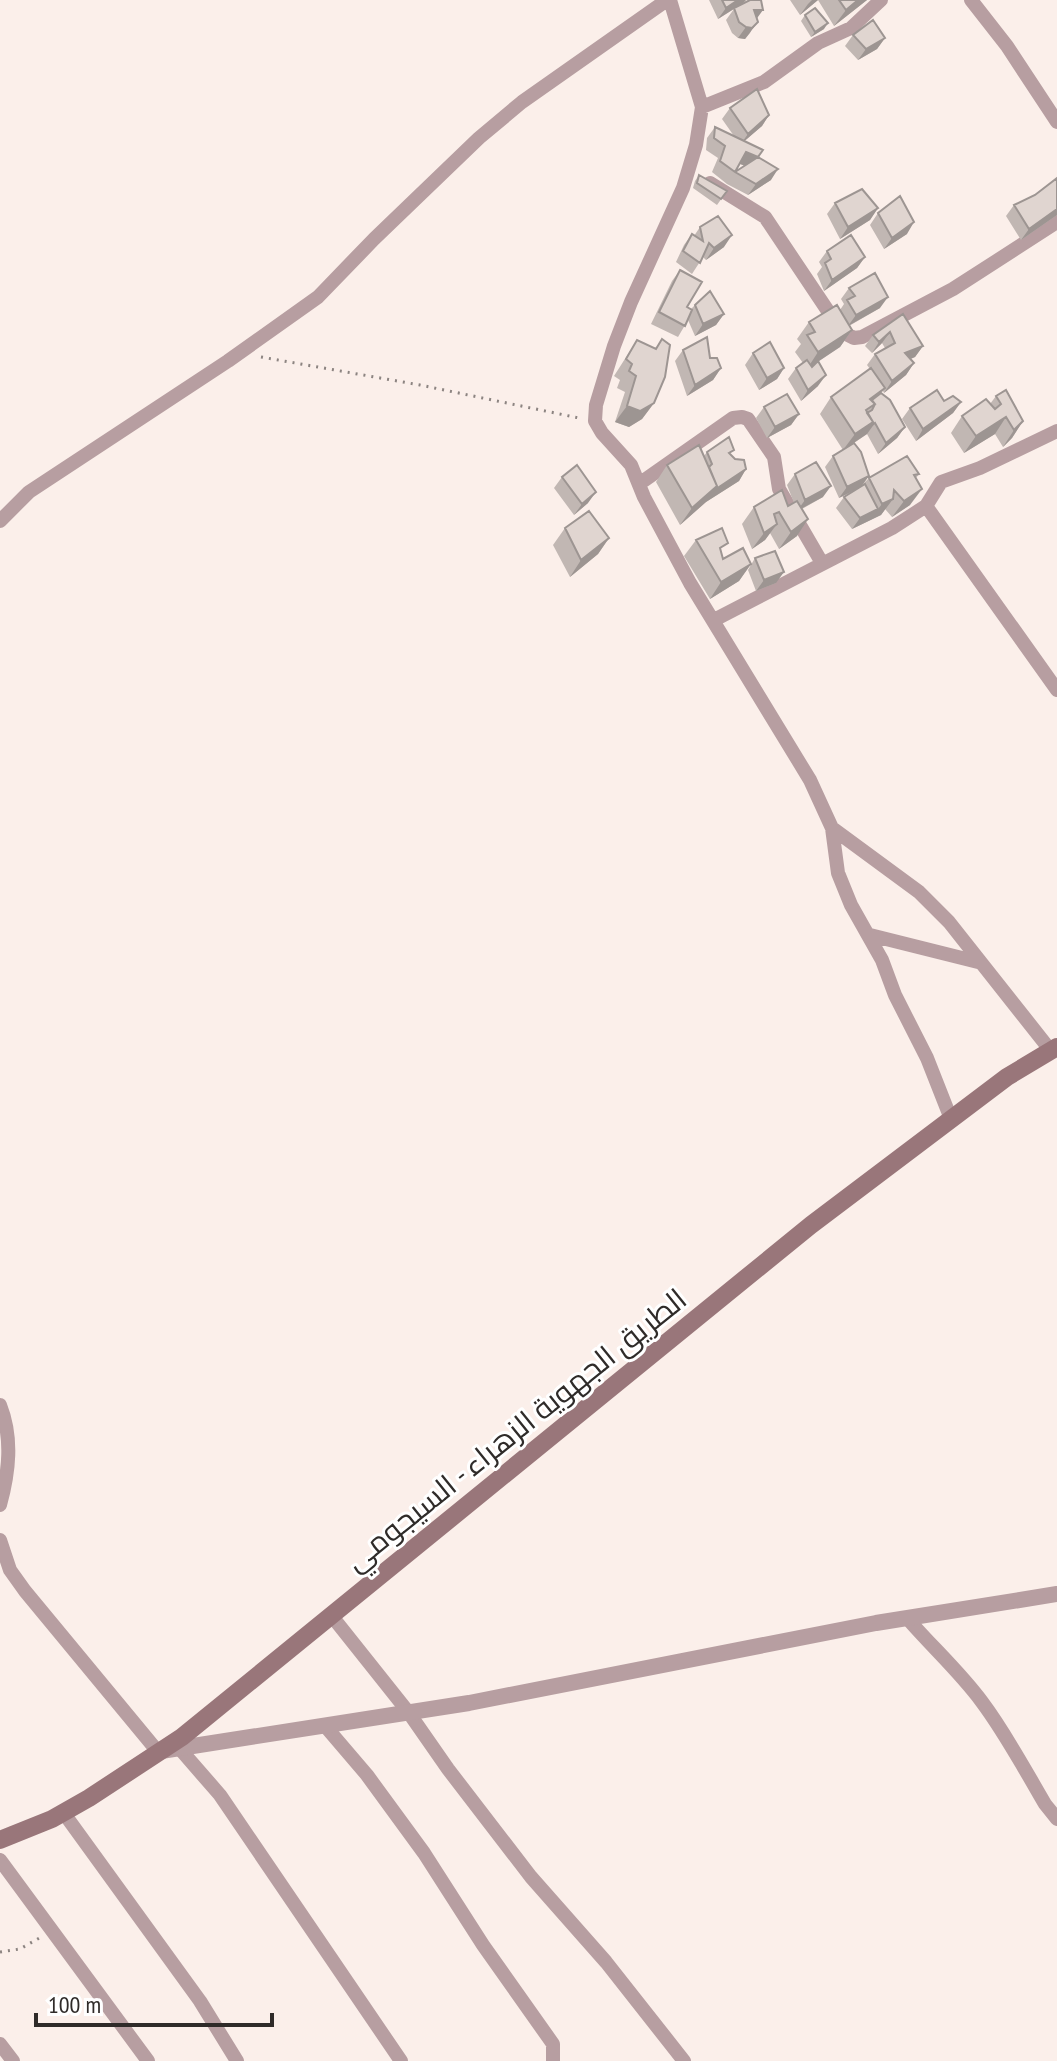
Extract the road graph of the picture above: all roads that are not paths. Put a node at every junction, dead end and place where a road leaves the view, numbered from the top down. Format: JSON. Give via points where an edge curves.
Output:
{"nodes":[{"id":1,"x":668,"y":0,"type":"edge"},
{"id":2,"x":881,"y":0,"type":"edge"},
{"id":3,"x":971,"y":0,"type":"edge"},
{"id":4,"x":702,"y":107,"type":"junction"},
{"id":5,"x":1057,"y":122,"type":"edge"},
{"id":6,"x":689,"y":170,"type":"junction"},
{"id":7,"x":1057,"y":222,"type":"edge"},
{"id":8,"x":1057,"y":431,"type":"edge"},
{"id":9,"x":639,"y":484,"type":"junction"},
{"id":10,"x":926,"y":506,"type":"junction"},
{"id":11,"x":0,"y":521,"type":"edge"},
{"id":12,"x":822,"y":563,"type":"junction"},
{"id":13,"x":714,"y":620,"type":"junction"},
{"id":14,"x":1057,"y":690,"type":"edge"},
{"id":15,"x":832,"y":828,"type":"junction"},
{"id":16,"x":870,"y":935,"type":"junction"},
{"id":17,"x":978,"y":962,"type":"junction"},
{"id":18,"x":1054,"y":1049,"type":"edge"},
{"id":19,"x":951,"y":1119,"type":"junction"},
{"id":20,"x":0,"y":1405,"type":"edge"},
{"id":21,"x":0,"y":1505,"type":"edge"},
{"id":22,"x":0,"y":1540,"type":"edge"},
{"id":23,"x":1057,"y":1594,"type":"edge"},
{"id":24,"x":331,"y":1615,"type":"junction"},
{"id":25,"x":907,"y":1618,"type":"junction"},
{"id":26,"x":409,"y":1713,"type":"junction"},
{"id":27,"x":326,"y":1727,"type":"junction"},
{"id":28,"x":167,"y":1751,"type":"junction"},
{"id":29,"x":63,"y":1812,"type":"junction"},
{"id":30,"x":1057,"y":1819,"type":"edge"},
{"id":31,"x":0,"y":1840,"type":"edge"},
{"id":32,"x":0,"y":1860,"type":"edge"},
{"id":33,"x":0,"y":2044,"type":"edge"},
{"id":34,"x":553,"y":2044,"type":"junction"},
{"id":35,"x":13,"y":2061,"type":"edge"},
{"id":36,"x":148,"y":2061,"type":"edge"},
{"id":37,"x":237,"y":2061,"type":"edge"},
{"id":38,"x":401,"y":2061,"type":"edge"},
{"id":39,"x":553,"y":2061,"type":"edge"},
{"id":40,"x":564,"y":2061,"type":"edge"},
{"id":41,"x":684,"y":2061,"type":"edge"}],
"edges":[{"from":1,"to":4,"type":"street"},
{"from":1,"to":11,"type":"street","via":[[489,129],[318,297],[29,492]]},
{"from":2,"to":4,"type":"street","via":[[851,28],[818,43],[764,82]]},
{"from":3,"to":5,"type":"street"},
{"from":4,"to":6,"type":"street"},
{"from":6,"to":7,"type":"street","via":[[765,217],[842,332],[854,338],[953,289]]},
{"from":6,"to":9,"type":"street","via":[[614,346],[596,405],[595,421],[631,465]]},
{"from":8,"to":10,"type":"street","via":[[941,482]]},
{"from":9,"to":12,"type":"street","via":[[733,418],[748,419],[774,457],[779,489]]},
{"from":9,"to":13,"type":"street"},
{"from":10,"to":12,"type":"street"},
{"from":10,"to":14,"type":"street"},
{"from":12,"to":13,"type":"street"},
{"from":13,"to":15,"type":"street","via":[[810,780]]},
{"from":15,"to":16,"type":"street","via":[[838,873]]},
{"from":15,"to":17,"type":"street","via":[[919,892]]},
{"from":16,"to":17,"type":"street"},
{"from":16,"to":19,"type":"street"},
{"from":17,"to":18,"type":"street"},
{"from":18,"to":19,"type":"main road","name":"الطريق الجهوية الزهراء - السيجومي"},
{"from":19,"to":24,"type":"main road","name":"الطريق الجهوية الزهراء - السيجومي","via":[[811,1225]]},
{"from":20,"to":21,"type":"street","via":[[8,1425],[8,1466]]},
{"from":22,"to":28,"type":"street","via":[[10,1570],[25,1591]]},
{"from":23,"to":25,"type":"street"},
{"from":24,"to":26,"type":"street"},
{"from":24,"to":28,"type":"main road","name":"الطريق الجهوية الزهراء - السيجومي"},
{"from":25,"to":26,"type":"street"},
{"from":25,"to":30,"type":"street","via":[[982,1702]]},
{"from":26,"to":27,"type":"street"},
{"from":26,"to":41,"type":"street","via":[[522,1865]]},
{"from":27,"to":28,"type":"street"},
{"from":27,"to":34,"type":"street","via":[[424,1853]]},
{"from":28,"to":29,"type":"main road","name":"الطريق الجهوية الزهراء - السيجومي"},
{"from":28,"to":38,"type":"street","via":[[220,1795]]},
{"from":29,"to":31,"type":"main road","name":"الطريق الجهوية الزهراء - السيجومي"},
{"from":29,"to":37,"type":"street","via":[[200,2001]]},
{"from":32,"to":36,"type":"street"},
{"from":33,"to":35,"type":"street"},
{"from":34,"to":39,"type":"street"},
{"from":34,"to":40,"type":"street"}]}
